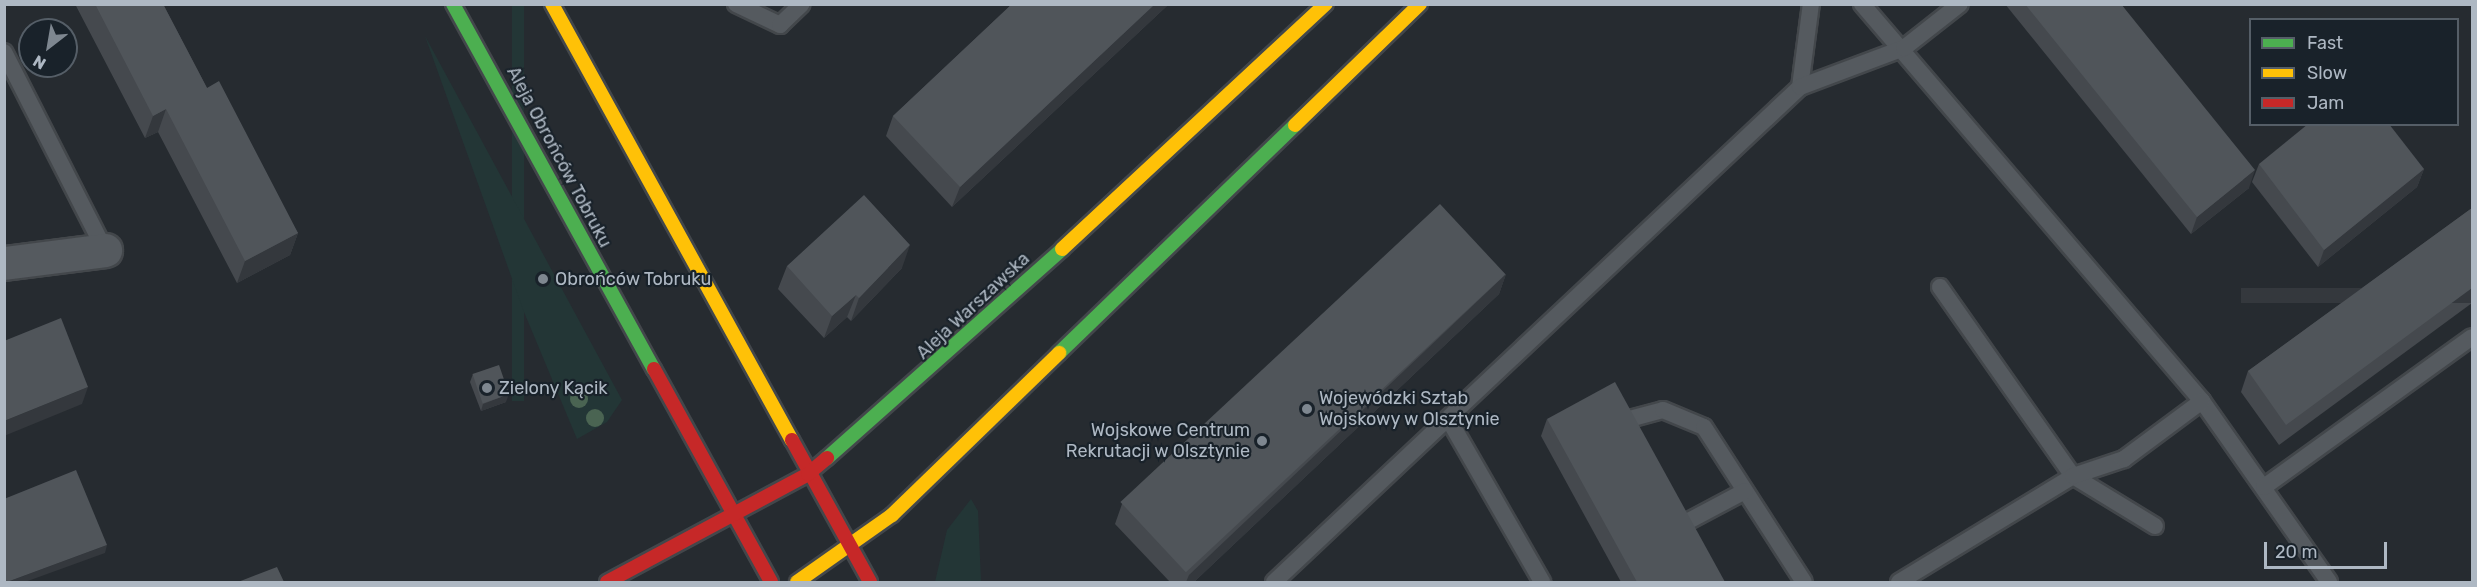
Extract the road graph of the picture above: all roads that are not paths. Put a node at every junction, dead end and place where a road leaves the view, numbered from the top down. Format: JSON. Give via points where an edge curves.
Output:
{"nodes":[{"id":1,"x":453,"y":4,"type":"edge"},
{"id":2,"x":552,"y":4,"type":"edge"},
{"id":3,"x":736,"y":4,"type":"edge"},
{"id":4,"x":802,"y":4,"type":"edge"},
{"id":5,"x":1326,"y":4,"type":"edge"},
{"id":6,"x":1420,"y":4,"type":"edge"},
{"id":7,"x":1811,"y":4,"type":"edge"},
{"id":8,"x":1862,"y":4,"type":"edge"},
{"id":9,"x":1960,"y":4,"type":"edge"},
{"id":10,"x":1904,"y":48,"type":"junction"},
{"id":11,"x":4,"y":52,"type":"edge"},
{"id":12,"x":1800,"y":87,"type":"junction"},
{"id":13,"x":105,"y":250,"type":"joint"},
{"id":14,"x":4,"y":263,"type":"edge"},
{"id":15,"x":1940,"y":287,"type":"dead end"},
{"id":16,"x":2472,"y":337,"type":"edge"},
{"id":17,"x":2202,"y":401,"type":"junction"},
{"id":18,"x":1449,"y":420,"type":"junction"},
{"id":19,"x":1622,"y":421,"type":"edge"},
{"id":20,"x":808,"y":474,"type":"junction"},
{"id":21,"x":2073,"y":476,"type":"junction"},
{"id":22,"x":2264,"y":487,"type":"junction"},
{"id":23,"x":1745,"y":491,"type":"junction"},
{"id":24,"x":734,"y":517,"type":"junction"},
{"id":25,"x":1681,"y":525,"type":"edge"},
{"id":26,"x":2155,"y":526,"type":"dead end"},
{"id":27,"x":852,"y":548,"type":"junction"},
{"id":28,"x":607,"y":582,"type":"edge"},
{"id":29,"x":771,"y":582,"type":"edge"},
{"id":30,"x":797,"y":582,"type":"edge"},
{"id":31,"x":870,"y":582,"type":"edge"},
{"id":32,"x":1274,"y":582,"type":"edge"},
{"id":33,"x":1542,"y":582,"type":"edge"},
{"id":34,"x":1804,"y":582,"type":"edge"},
{"id":35,"x":1899,"y":582,"type":"edge"},
{"id":36,"x":2329,"y":582,"type":"edge"}],
"edges":[{"from":1,"to":24,"type":"main road","name":"Aleja Obrońców Tobruku"},
{"from":2,"to":20,"type":"main road"},
{"from":3,"to":4,"type":"lane","via":[[780,25]]},
{"from":5,"to":20,"type":"main road","name":"Aleja Warszawska","via":[[928,373]]},
{"from":6,"to":27,"type":"main road","via":[[1067,351]]},
{"from":7,"to":12,"type":"lane"},
{"from":8,"to":10,"type":"lane"},
{"from":9,"to":10,"type":"lane"},
{"from":10,"to":12,"type":"lane"},
{"from":10,"to":17,"type":"lane"},
{"from":11,"to":13,"type":"lane"},
{"from":12,"to":18,"type":"lane"},
{"from":13,"to":14,"type":"street"},
{"from":15,"to":21,"type":"lane"},
{"from":16,"to":22,"type":"lane"},
{"from":17,"to":21,"type":"lane","via":[[2124,459]]},
{"from":17,"to":22,"type":"lane"},
{"from":18,"to":32,"type":"lane"},
{"from":18,"to":33,"type":"lane"},
{"from":19,"to":23,"type":"lane","via":[[1663,410],[1704,427]]},
{"from":20,"to":24,"type":"main road","name":"Aleja Warszawska"},
{"from":20,"to":27,"type":"main road"},
{"from":21,"to":26,"type":"lane"},
{"from":21,"to":35,"type":"lane"},
{"from":22,"to":36,"type":"lane"},
{"from":23,"to":25,"type":"lane"},
{"from":23,"to":34,"type":"lane"},
{"from":24,"to":28,"type":"main road","name":"Aleja Warszawska"},
{"from":24,"to":29,"type":"main road","name":"Aleja Obrońców Tobruku"},
{"from":27,"to":30,"type":"main road"},
{"from":27,"to":31,"type":"main road"}]}
